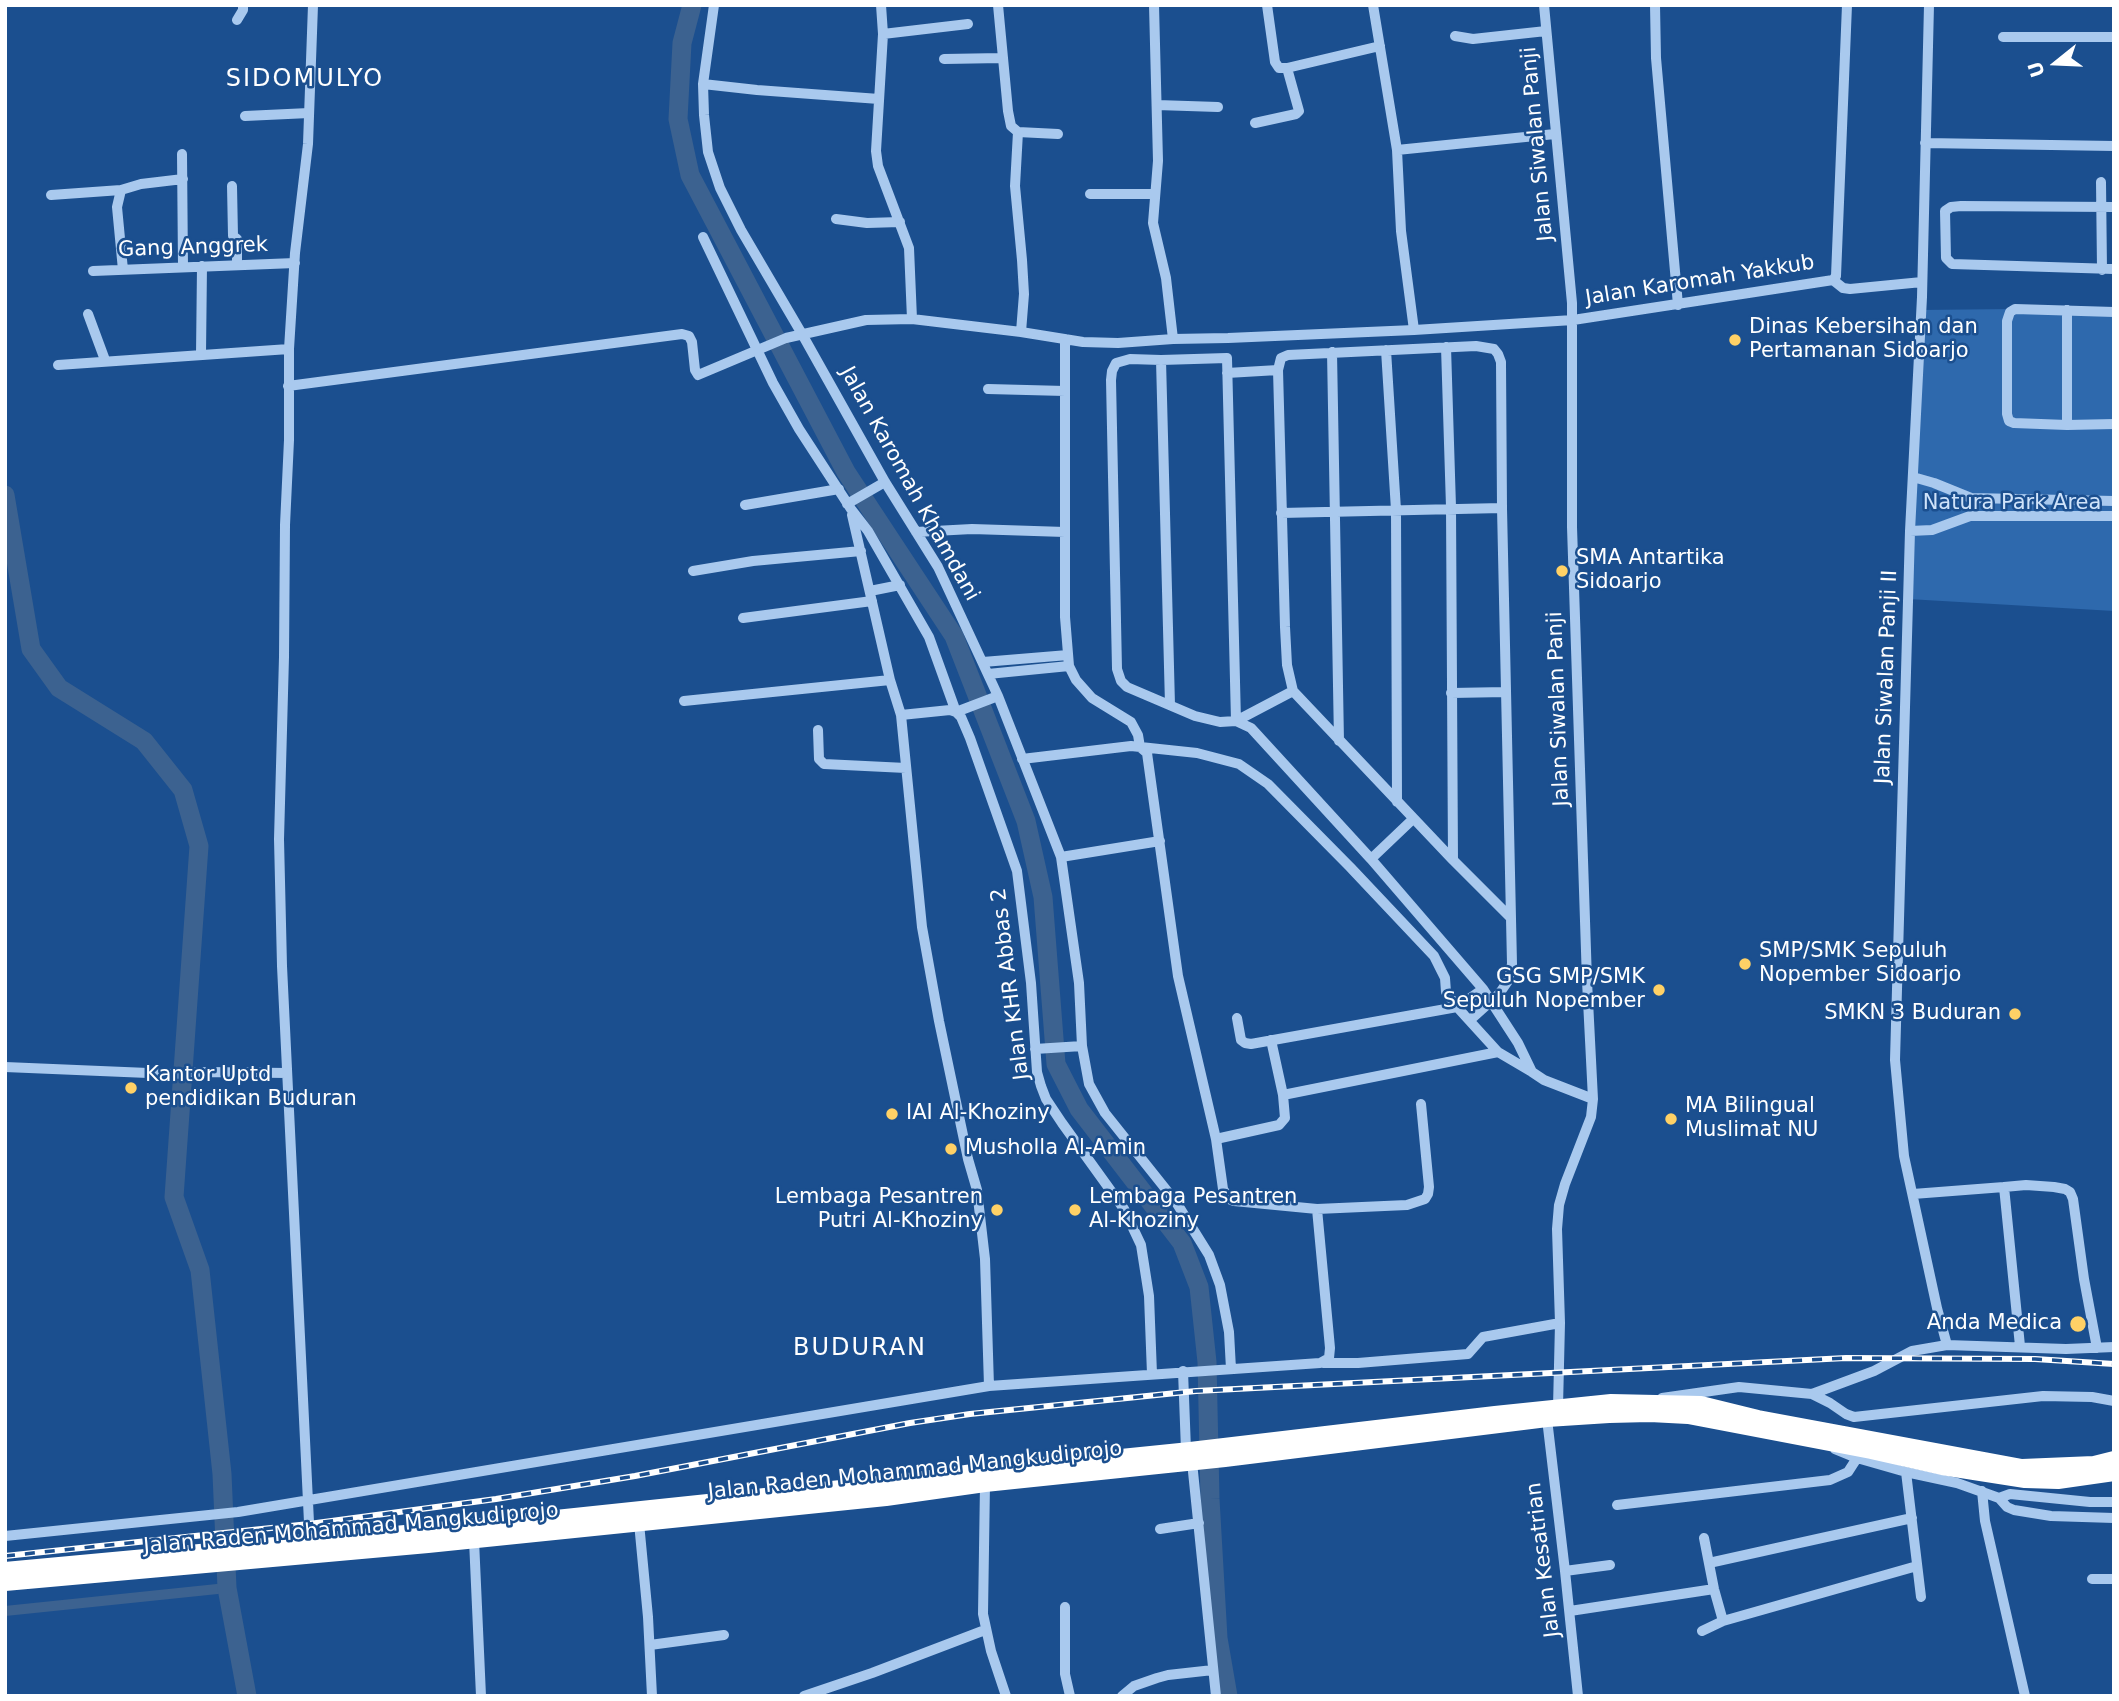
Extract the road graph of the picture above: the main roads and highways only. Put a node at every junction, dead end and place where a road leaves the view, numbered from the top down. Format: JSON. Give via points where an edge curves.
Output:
{"nodes":[{"id":1,"x":1224,"y":1452,"type":"junction"},
{"id":2,"x":1190,"y":1456,"type":"junction"},
{"id":3,"x":2114,"y":1459,"type":"edge"},
{"id":4,"x":1942,"y":1460,"type":"junction"},
{"id":5,"x":2114,"y":1473,"type":"edge"},
{"id":6,"x":918,"y":1487,"type":"junction"},
{"id":7,"x":886,"y":1491,"type":"junction"},
{"id":8,"x":243,"y":1554,"type":"junction"},
{"id":9,"x":212,"y":1557,"type":"junction"},
{"id":10,"x":5,"y":1570,"type":"edge"},
{"id":11,"x":5,"y":1583,"type":"edge"}],
"edges":[{"from":1,"to":2,"type":"highway","name":"Jalan Raden Mohammad Mangkudiprojo"},
{"from":1,"to":4,"type":"highway","name":"Jalan Raden Mohammad Mangkudiprojo","via":[[1640,1414],[1688,1416]]},
{"from":1,"to":4,"type":"highway","name":"Jalan Raden Mohammad Mangkudiprojo","via":[[1558,1407],[1643,1402],[1701,1404]]},
{"from":2,"to":6,"type":"highway","name":"Jalan Raden Mohammad Mangkudiprojo","via":[[985,1484]]},
{"from":2,"to":6,"type":"highway","name":"Jalan Raden Mohammad Mangkudiprojo","via":[[986,1470]]},
{"from":3,"to":4,"type":"highway","via":[[2022,1467]]},
{"from":4,"to":5,"type":"highway","via":[[1982,1475],[2058,1481]]},
{"from":6,"to":7,"type":"highway","name":"Jalan Raden Mohammad Mangkudiprojo"},
{"from":7,"to":8,"type":"highway","name":"Jalan Raden Mohammad Mangkudiprojo","via":[[310,1543]]},
{"from":7,"to":8,"type":"highway","name":"Jalan Raden Mohammad Mangkudiprojo","via":[[474,1540]]},
{"from":8,"to":9,"type":"highway","name":"Jalan Raden Mohammad Mangkudiprojo"},
{"from":9,"to":10,"type":"highway","name":"Jalan Raden Mohammad Mangkudiprojo"},
{"from":9,"to":11,"type":"highway","name":"Jalan Raden Mohammad Mangkudiprojo"}]}
